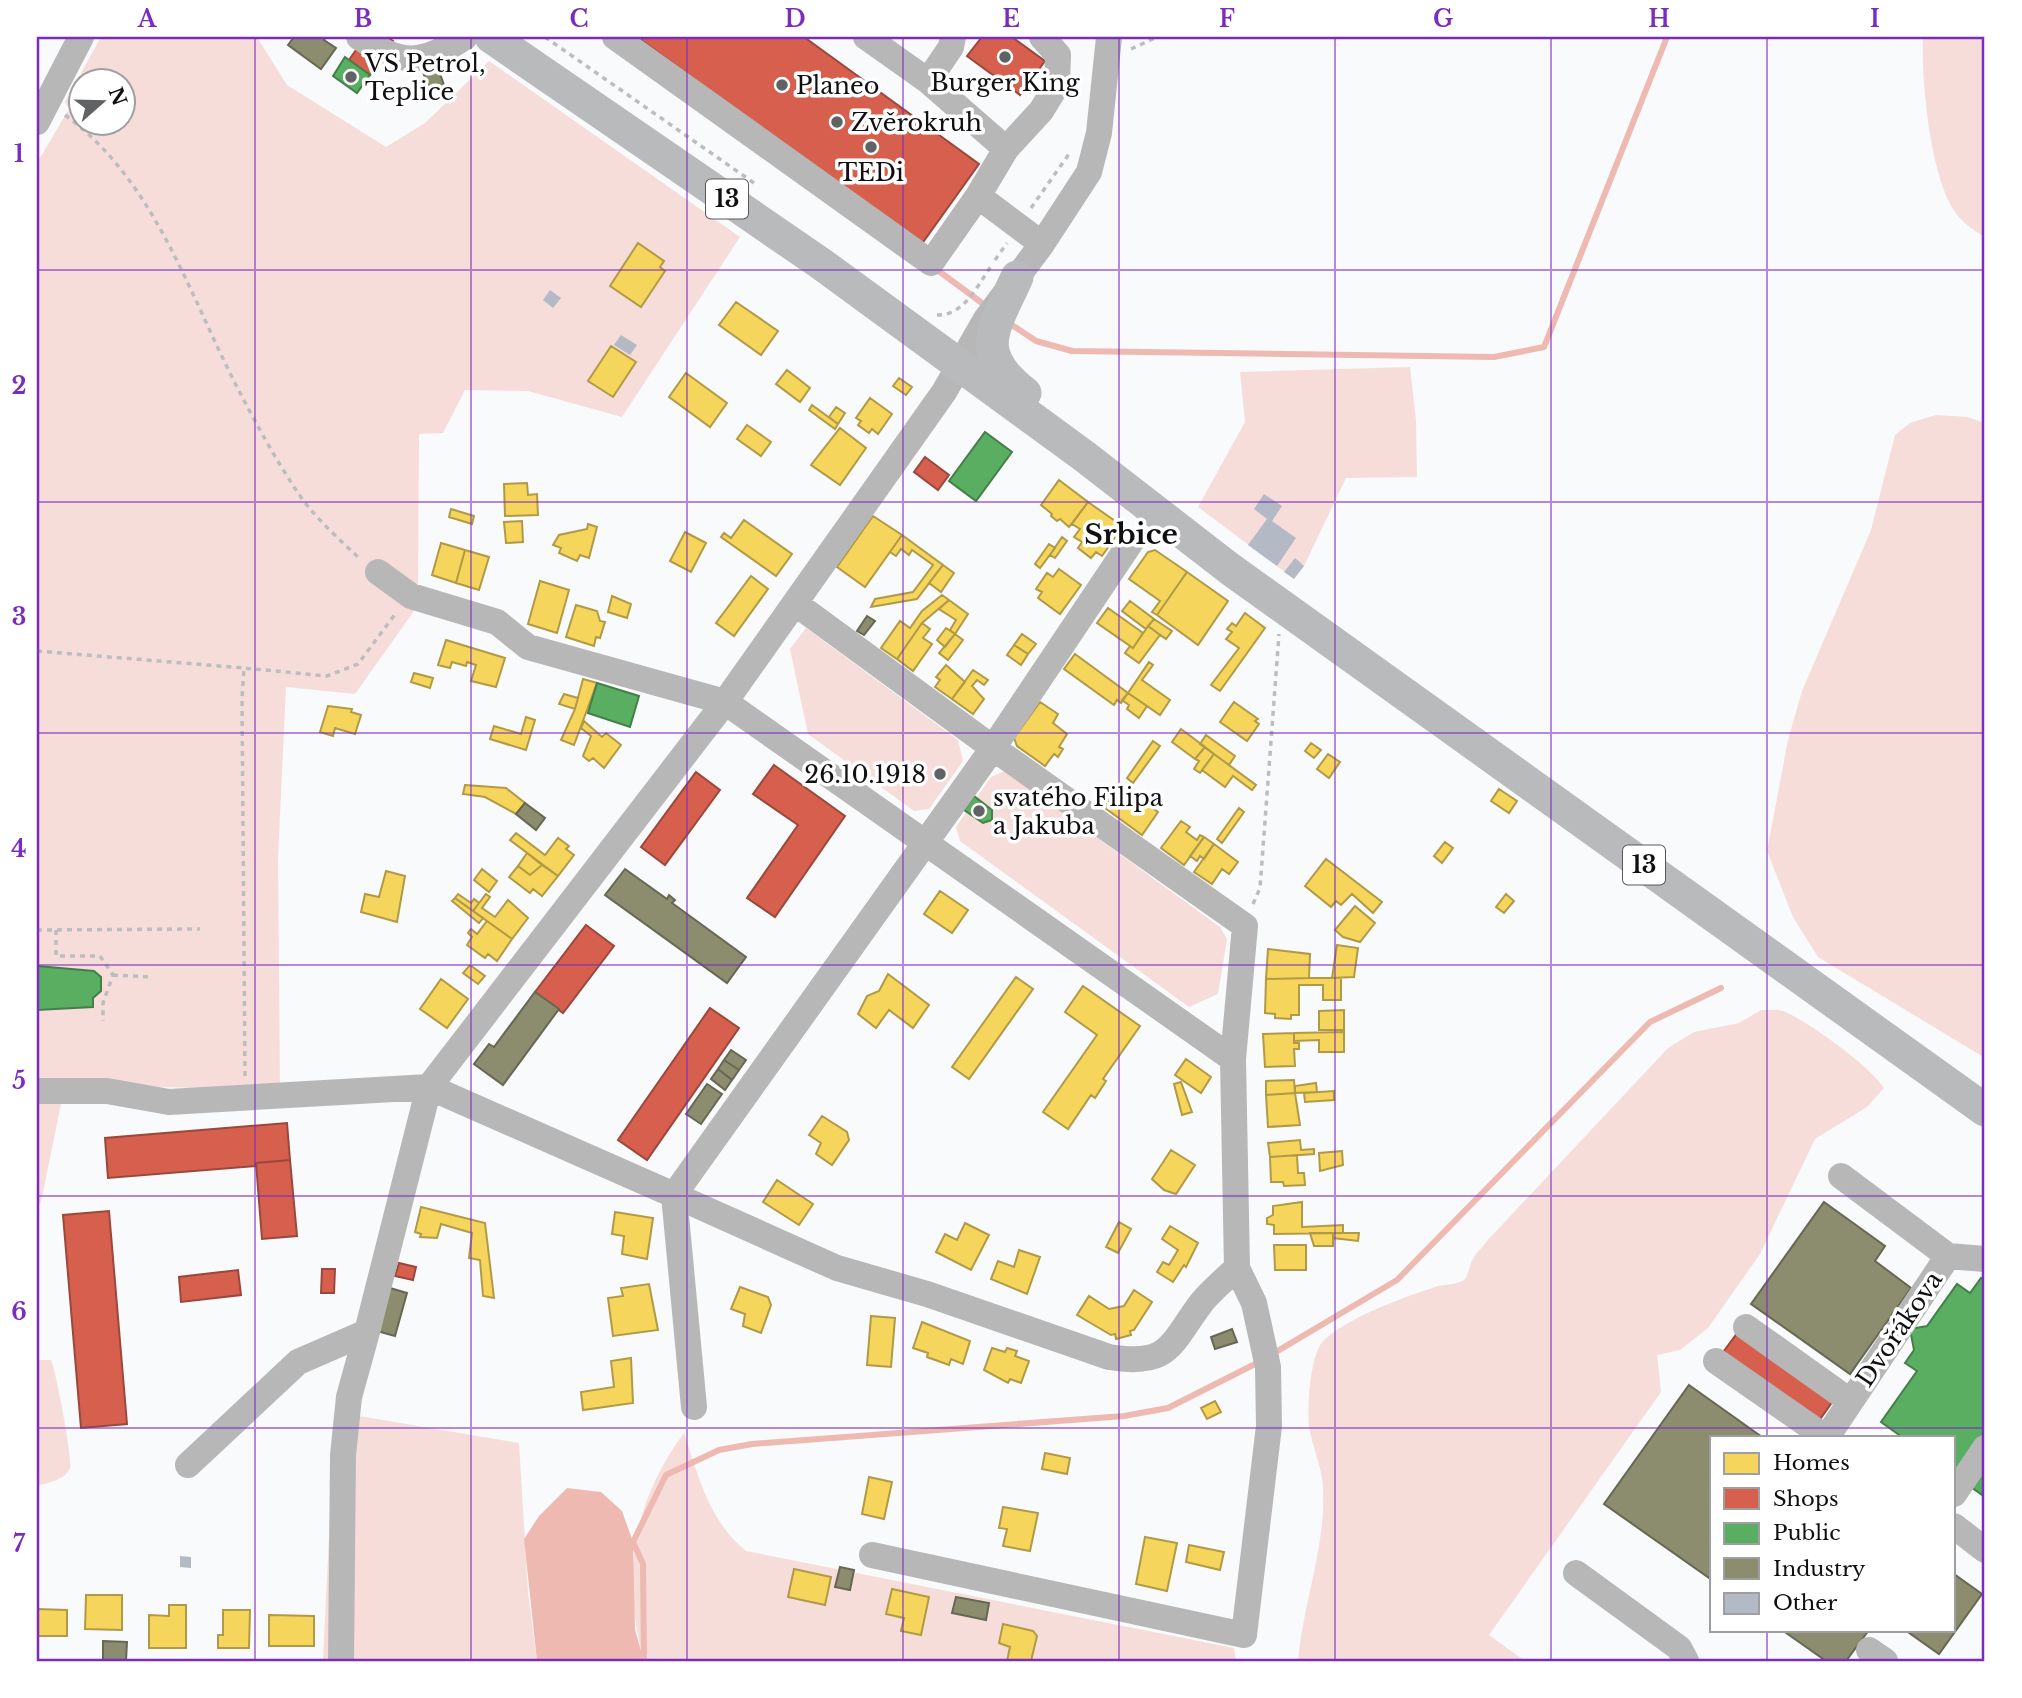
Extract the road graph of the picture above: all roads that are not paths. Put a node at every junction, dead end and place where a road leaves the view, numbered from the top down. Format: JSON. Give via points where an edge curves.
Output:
{"nodes":[{"id":1,"x":81,"y":37,"type":"edge"},
{"id":2,"x":359,"y":37,"type":"edge"},
{"id":3,"x":465,"y":37,"type":"edge"},
{"id":4,"x":491,"y":37,"type":"edge"},
{"id":5,"x":615,"y":37,"type":"edge"},
{"id":6,"x":866,"y":37,"type":"edge"},
{"id":7,"x":953,"y":37,"type":"edge"},
{"id":8,"x":1042,"y":37,"type":"edge"},
{"id":9,"x":1109,"y":37,"type":"edge"},
{"id":10,"x":928,"y":81,"type":"junction"},
{"id":11,"x":42,"y":112,"type":"edge"},
{"id":12,"x":1006,"y":149,"type":"junction"},
{"id":13,"x":978,"y":196,"type":"junction"},
{"id":14,"x":1042,"y":244,"type":"junction"},
{"id":15,"x":995,"y":296,"type":"junction"},
{"id":16,"x":960,"y":365,"type":"junction"},
{"id":17,"x":1164,"y":519,"type":"junction"},
{"id":18,"x":1131,"y":542,"type":"dead end"},
{"id":19,"x":378,"y":572,"type":"road end"},
{"id":20,"x":796,"y":604,"type":"junction"},
{"id":21,"x":725,"y":702,"type":"junction"},
{"id":22,"x":993,"y":748,"type":"junction"},
{"id":23,"x":927,"y":842,"type":"junction"},
{"id":24,"x":1233,"y":1059,"type":"junction"},
{"id":25,"x":429,"y":1087,"type":"junction"},
{"id":26,"x":37,"y":1091,"type":"edge"},
{"id":27,"x":1985,"y":1110,"type":"edge"},
{"id":28,"x":1841,"y":1176,"type":"dead end"},
{"id":29,"x":674,"y":1195,"type":"junction"},
{"id":30,"x":1948,"y":1256,"type":"junction"},
{"id":31,"x":1985,"y":1259,"type":"edge"},
{"id":32,"x":1237,"y":1268,"type":"junction"},
{"id":33,"x":1746,"y":1327,"type":"dead end"},
{"id":34,"x":367,"y":1332,"type":"junction"},
{"id":35,"x":1716,"y":1361,"type":"dead end"},
{"id":36,"x":1850,"y":1401,"type":"junction"},
{"id":37,"x":694,"y":1407,"type":"dead end"},
{"id":38,"x":1825,"y":1436,"type":"edge"},
{"id":39,"x":1827,"y":1436,"type":"edge"},
{"id":40,"x":1985,"y":1448,"type":"edge"},
{"id":41,"x":188,"y":1465,"type":"dead end"},
{"id":42,"x":1955,"y":1493,"type":"edge"},
{"id":43,"x":1955,"y":1527,"type":"edge"},
{"id":44,"x":1985,"y":1549,"type":"edge"},
{"id":45,"x":872,"y":1555,"type":"dead end"},
{"id":46,"x":1576,"y":1573,"type":"dead end"},
{"id":47,"x":341,"y":1661,"type":"edge"},
{"id":48,"x":1686,"y":1661,"type":"edge"}],
"edges":[{"from":1,"to":11,"type":"street"},
{"from":2,"to":3,"type":"street","via":[[388,56],[406,59],[424,57]]},
{"from":4,"to":16,"type":"main road","number":"13"},
{"from":5,"to":13,"type":"street","via":[[931,263]]},
{"from":6,"to":10,"type":"street"},
{"from":7,"to":10,"type":"street"},
{"from":8,"to":12,"type":"street","via":[[1058,55],[1057,85],[1041,111]]},
{"from":9,"to":14,"type":"street","via":[[1099,132],[1089,172]]},
{"from":10,"to":12,"type":"street"},
{"from":12,"to":13,"type":"street"},
{"from":13,"to":14,"type":"street"},
{"from":14,"to":15,"type":"street"},
{"from":15,"to":16,"type":"street"},
{"from":15,"to":17,"type":"main road","via":[[991,340],[997,367],[1110,460]]},
{"from":16,"to":17,"type":"main road","number":"13"},
{"from":16,"to":20,"type":"street"},
{"from":17,"to":27,"type":"main road","number":"13"},
{"from":18,"to":22,"type":"street"},
{"from":19,"to":21,"type":"street","via":[[411,596],[497,622],[528,647]]},
{"from":20,"to":21,"type":"street"},
{"from":20,"to":22,"type":"street"},
{"from":21,"to":23,"type":"street"},
{"from":21,"to":25,"type":"street"},
{"from":22,"to":23,"type":"street"},
{"from":22,"to":24,"type":"street","via":[[1245,926]]},
{"from":23,"to":24,"type":"street"},
{"from":23,"to":29,"type":"street"},
{"from":24,"to":32,"type":"street"},
{"from":25,"to":26,"type":"street","via":[[169,1102],[107,1091]]},
{"from":25,"to":29,"type":"street"},
{"from":25,"to":34,"type":"street"},
{"from":28,"to":30,"type":"street","name":"Dvořákova"},
{"from":29,"to":32,"type":"street","via":[[837,1268],[1136,1362],[1171,1349],[1203,1301]]},
{"from":29,"to":37,"type":"street"},
{"from":30,"to":31,"type":"street","name":"Dvořákova"},
{"from":30,"to":36,"type":"street","name":"Dvořákova"},
{"from":32,"to":45,"type":"street","via":[[1254,1303],[1268,1367],[1269,1426],[1244,1635]]},
{"from":33,"to":36,"type":"street","name":"Dvořákova"},
{"from":34,"to":41,"type":"street","via":[[299,1362]]},
{"from":34,"to":47,"type":"street","via":[[349,1397],[343,1455]]},
{"from":35,"to":38,"type":"street","name":"Dvořákova"},
{"from":36,"to":39,"type":"street","name":"Dvořákova"},
{"from":40,"to":42,"type":"street"},
{"from":43,"to":44,"type":"street"},
{"from":46,"to":48,"type":"street","via":[[1679,1648]]}]}
